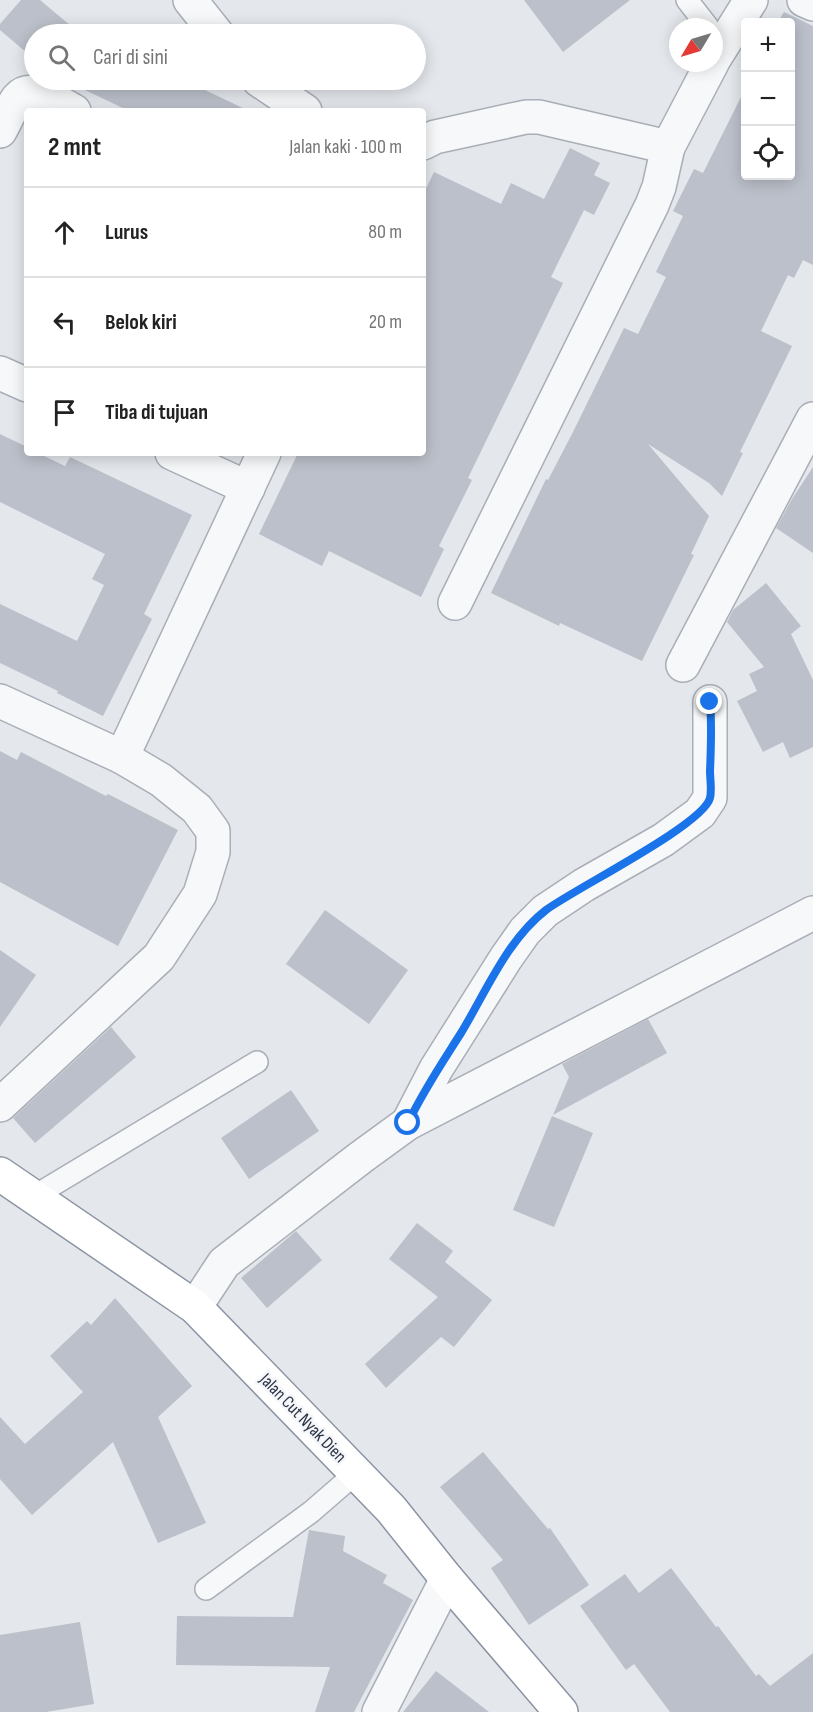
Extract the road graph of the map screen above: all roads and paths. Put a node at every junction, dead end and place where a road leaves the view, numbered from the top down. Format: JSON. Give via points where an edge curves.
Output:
{"nodes":[{"id":1,"x":190,"y":0,"type":"edge"},
{"id":2,"x":687,"y":0,"type":"edge"},
{"id":3,"x":751,"y":0,"type":"edge"},
{"id":4,"x":804,"y":0,"type":"edge"},
{"id":5,"x":813,"y":4,"type":"edge"},
{"id":6,"x":698,"y":18,"type":"edge"},
{"id":7,"x":209,"y":24,"type":"edge"},
{"id":8,"x":723,"y":35,"type":"edge"},
{"id":9,"x":702,"y":72,"type":"edge"},
{"id":10,"x":275,"y":90,"type":"edge"},
{"id":11,"x":68,"y":108,"type":"edge"},
{"id":12,"x":301,"y":108,"type":"edge"},
{"id":13,"x":0,"y":131,"type":"edge"},
{"id":14,"x":426,"y":142,"type":"edge"},
{"id":15,"x":668,"y":147,"type":"junction"},
{"id":16,"x":0,"y":373,"type":"edge"},
{"id":17,"x":24,"y":384,"type":"edge"},
{"id":18,"x":813,"y":419,"type":"edge"},
{"id":19,"x":179,"y":456,"type":"edge"},
{"id":20,"x":263,"y":456,"type":"edge"},
{"id":21,"x":248,"y":488,"type":"junction"},
{"id":22,"x":455,"y":603,"type":"dead end"},
{"id":23,"x":683,"y":665,"type":"dead end"},
{"id":24,"x":0,"y":701,"type":"edge"},
{"id":25,"x":710,"y":702,"type":"dead end"},
{"id":26,"x":122,"y":757,"type":"junction"},
{"id":27,"x":813,"y":913,"type":"edge"},
{"id":28,"x":257,"y":1062,"type":"dead end"},
{"id":29,"x":0,"y":1105,"type":"edge"},
{"id":30,"x":408,"y":1123,"type":"junction"},
{"id":31,"x":0,"y":1174,"type":"edge"},
{"id":32,"x":33,"y":1197,"type":"junction"},
{"id":33,"x":195,"y":1307,"type":"junction"},
{"id":34,"x":356,"y":1473,"type":"junction"},
{"id":35,"x":447,"y":1579,"type":"junction"},
{"id":36,"x":206,"y":1589,"type":"dead end"},
{"id":37,"x":379,"y":1712,"type":"edge"},
{"id":38,"x":561,"y":1712,"type":"edge"}],
"edges":[{"from":1,"to":7,"type":"street"},
{"from":2,"to":6,"type":"lane"},
{"from":3,"to":8,"type":"street"},
{"from":4,"to":5,"type":"street"},
{"from":9,"to":15,"type":"street"},
{"from":10,"to":12,"type":"street"},
{"from":11,"to":13,"type":"street","via":[[34,91],[26,93],[19,97]]},
{"from":14,"to":15,"type":"street","via":[[538,117]]},
{"from":15,"to":22,"type":"street","via":[[652,206]]},
{"from":16,"to":17,"type":"street"},
{"from":18,"to":23,"type":"street"},
{"from":19,"to":21,"type":"street"},
{"from":20,"to":21,"type":"street"},
{"from":21,"to":26,"type":"street"},
{"from":24,"to":26,"type":"street"},
{"from":25,"to":30,"type":"street","via":[[710,798],[700,813],[663,840],[545,911],[525,932],[436,1069]]},
{"from":26,"to":29,"type":"street","via":[[197,809],[213,831],[213,852],[200,894],[159,957]]},
{"from":27,"to":30,"type":"street"},
{"from":28,"to":32,"type":"lane"},
{"from":30,"to":33,"type":"street","via":[[224,1263]]},
{"from":31,"to":32,"type":"highway","name":"Jalan Cut Nyak Dien"},
{"from":32,"to":33,"type":"highway","name":"Jalan Cut Nyak Dien"},
{"from":33,"to":34,"type":"highway","name":"Jalan Cut Nyak Dien"},
{"from":34,"to":35,"type":"highway","name":"Jalan Cut Nyak Dien","via":[[391,1509]]},
{"from":34,"to":36,"type":"lane","via":[[311,1512]]},
{"from":35,"to":37,"type":"street"},
{"from":35,"to":38,"type":"highway","name":"Jalan Cut Nyak Dien"}]}
